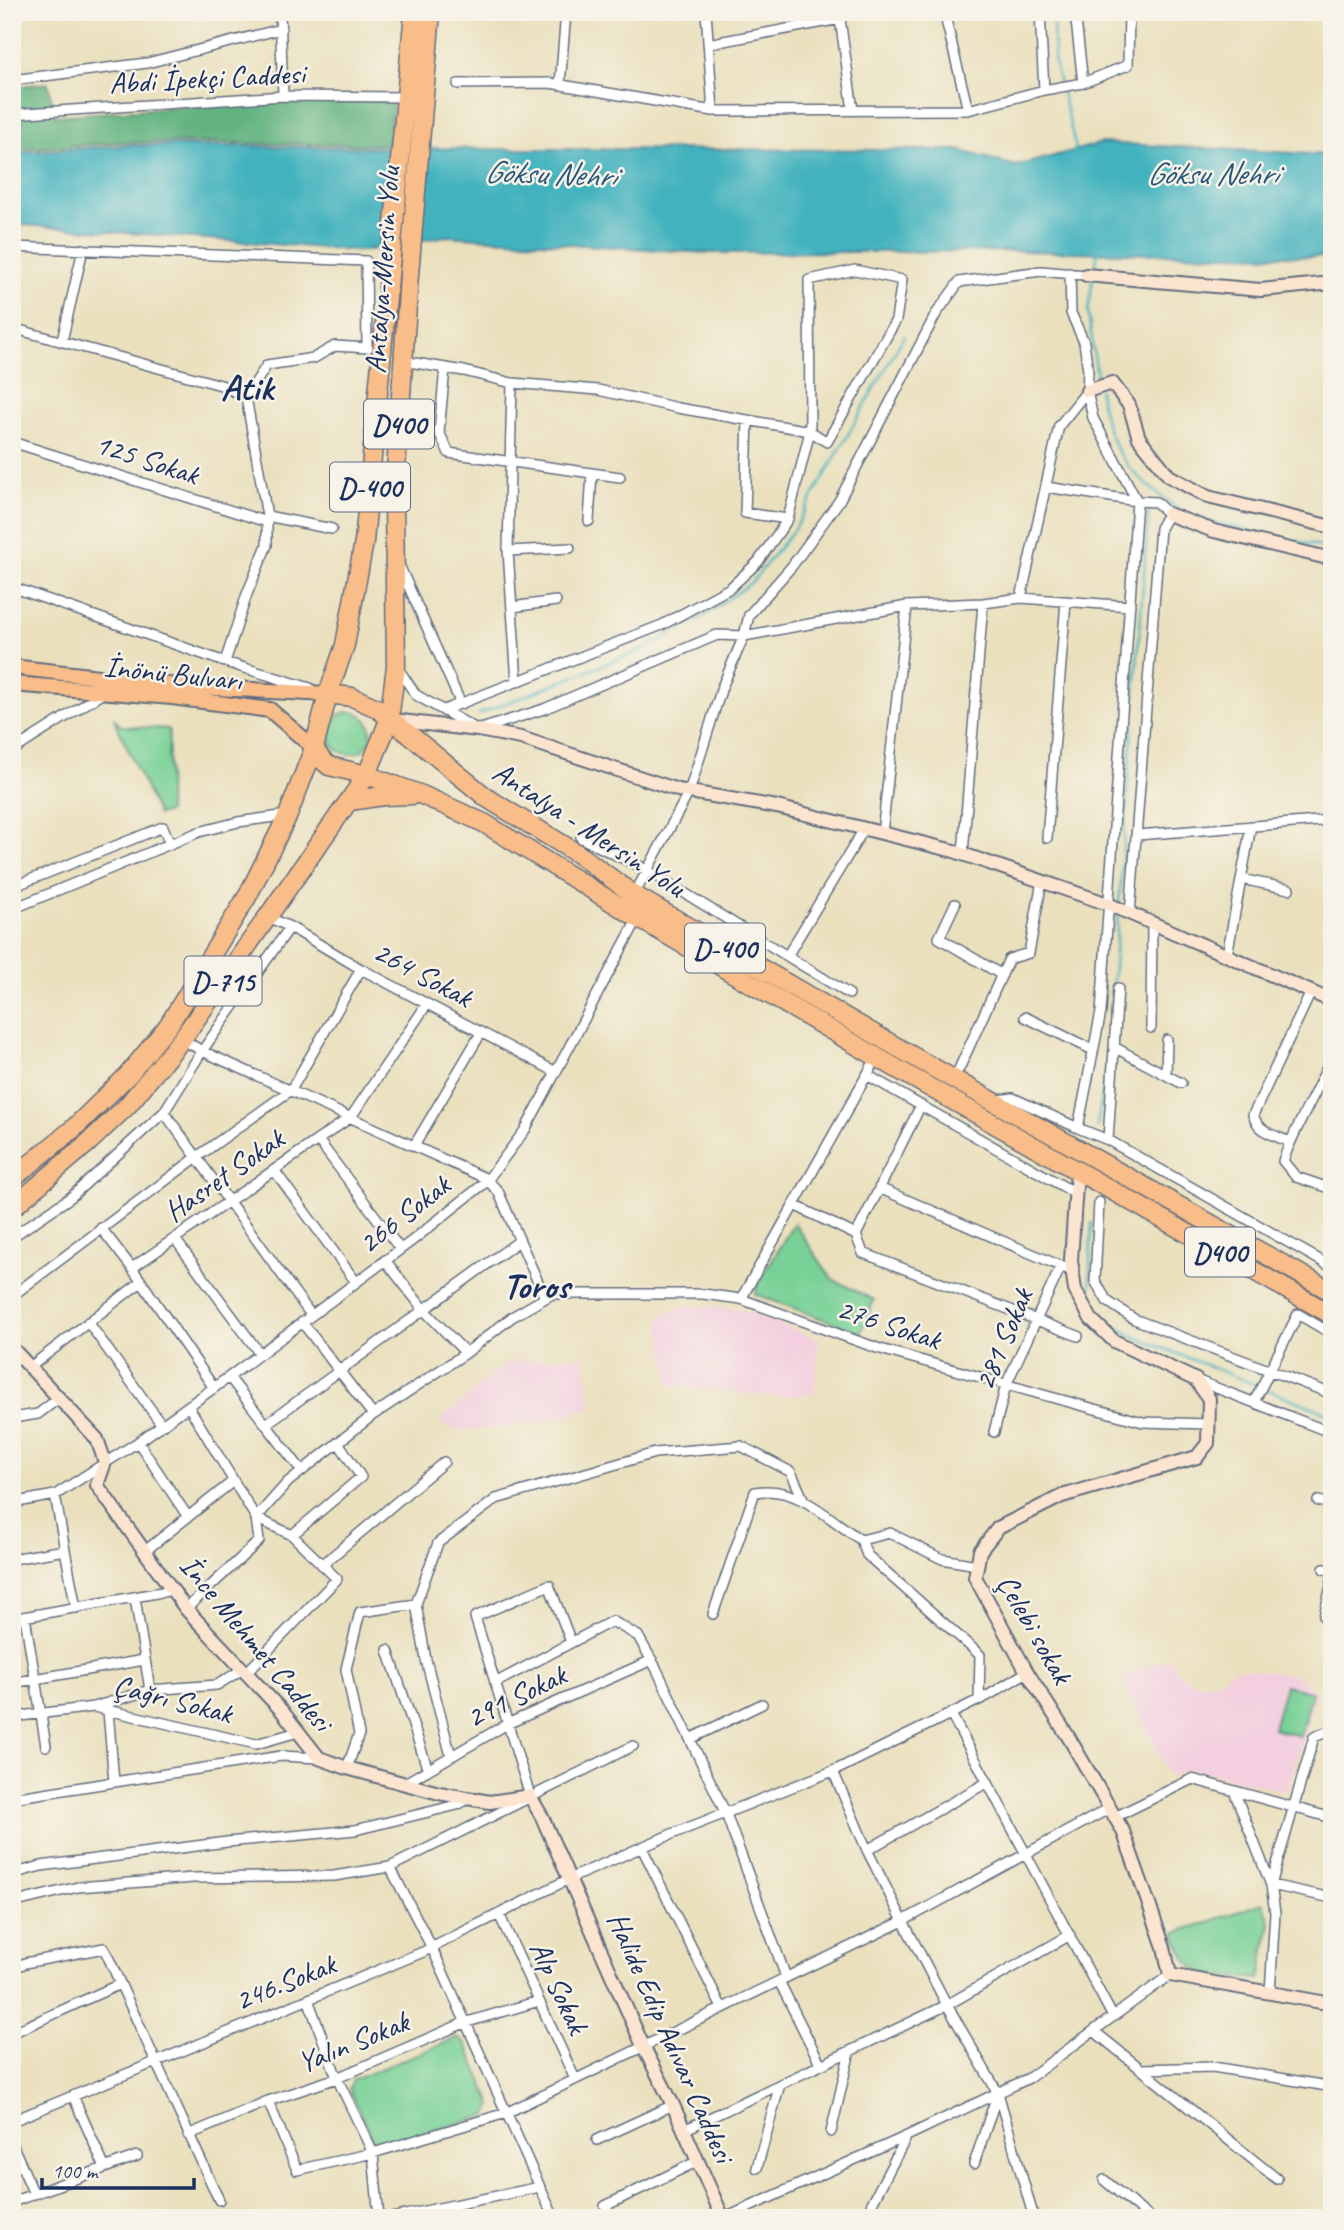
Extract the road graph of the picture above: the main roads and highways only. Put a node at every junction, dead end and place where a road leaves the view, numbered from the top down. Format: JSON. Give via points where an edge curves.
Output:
{"nodes":[{"id":1,"x":414,"y":12,"type":"edge"},
{"id":2,"x":431,"y":12,"type":"edge"},
{"id":3,"x":410,"y":108,"type":"junction"},
{"id":4,"x":389,"y":276,"type":"joint"},
{"id":5,"x":12,"y":667,"type":"edge"},
{"id":6,"x":12,"y":684,"type":"edge"},
{"id":7,"x":328,"y":694,"type":"junction"},
{"id":8,"x":389,"y":720,"type":"junction"},
{"id":9,"x":314,"y":748,"type":"junction"},
{"id":10,"x":367,"y":775,"type":"junction"},
{"id":11,"x":422,"y":795,"type":"junction"},
{"id":12,"x":350,"y":801,"type":"junction"},
{"id":13,"x":1078,"y":1149,"type":"joint"},
{"id":14,"x":1077,"y":1170,"type":"joint"},
{"id":15,"x":12,"y":1180,"type":"edge"},
{"id":16,"x":12,"y":1208,"type":"edge"},
{"id":17,"x":1332,"y":1292,"type":"edge"},
{"id":18,"x":1332,"y":1315,"type":"edge"}],
"edges":[{"from":1,"to":3,"type":"highway","name":"Antalya-Mersin Yolu","number":"D400"},
{"from":2,"to":3,"type":"highway","name":"Antalya-Mersin Yolu","number":"D400"},
{"from":3,"to":4,"type":"highway","name":"Antalya-Mersin Yolu","number":"D400"},
{"from":3,"to":8,"type":"highway","name":"Antalya-Mersin Yolu","number":"D400","via":[[409,275],[394,500],[396,666]]},
{"from":4,"to":7,"type":"highway","number":"D-400","via":[[364,542],[345,645]]},
{"from":5,"to":7,"type":"main road","name":"İnönü Bulvarı","via":[[177,687]]},
{"from":6,"to":9,"type":"main road","name":"İnönü Bulvarı","via":[[270,710]]},
{"from":7,"to":8,"type":"highway","via":[[352,697],[377,708]]},
{"from":7,"to":9,"type":"highway","number":"D-400"},
{"from":8,"to":10,"type":"highway","number":"D-715"},
{"from":8,"to":13,"type":"highway","name":"Antalya - Mersin Yolu","number":"D-400","via":[[487,798],[634,895]]},
{"from":9,"to":10,"type":"highway","via":[[329,766]]},
{"from":9,"to":15,"type":"highway","number":"D-715","via":[[288,815],[241,907],[168,1026],[119,1084]]},
{"from":10,"to":11,"type":"highway","name":"Antalya - Mersin Yolu","number":"D-400"},
{"from":10,"to":12,"type":"highway","number":"D-715"},
{"from":11,"to":12,"type":"highway"},
{"from":11,"to":14,"type":"highway","name":"Antalya - Mersin Yolu","number":"D-400","via":[[484,823],[638,918]]},
{"from":12,"to":16,"type":"highway","number":"D-715","via":[[182,1039],[127,1106]]},
{"from":13,"to":17,"type":"highway","number":"D400"},
{"from":14,"to":18,"type":"highway","number":"D400","via":[[1103,1195]]}]}
